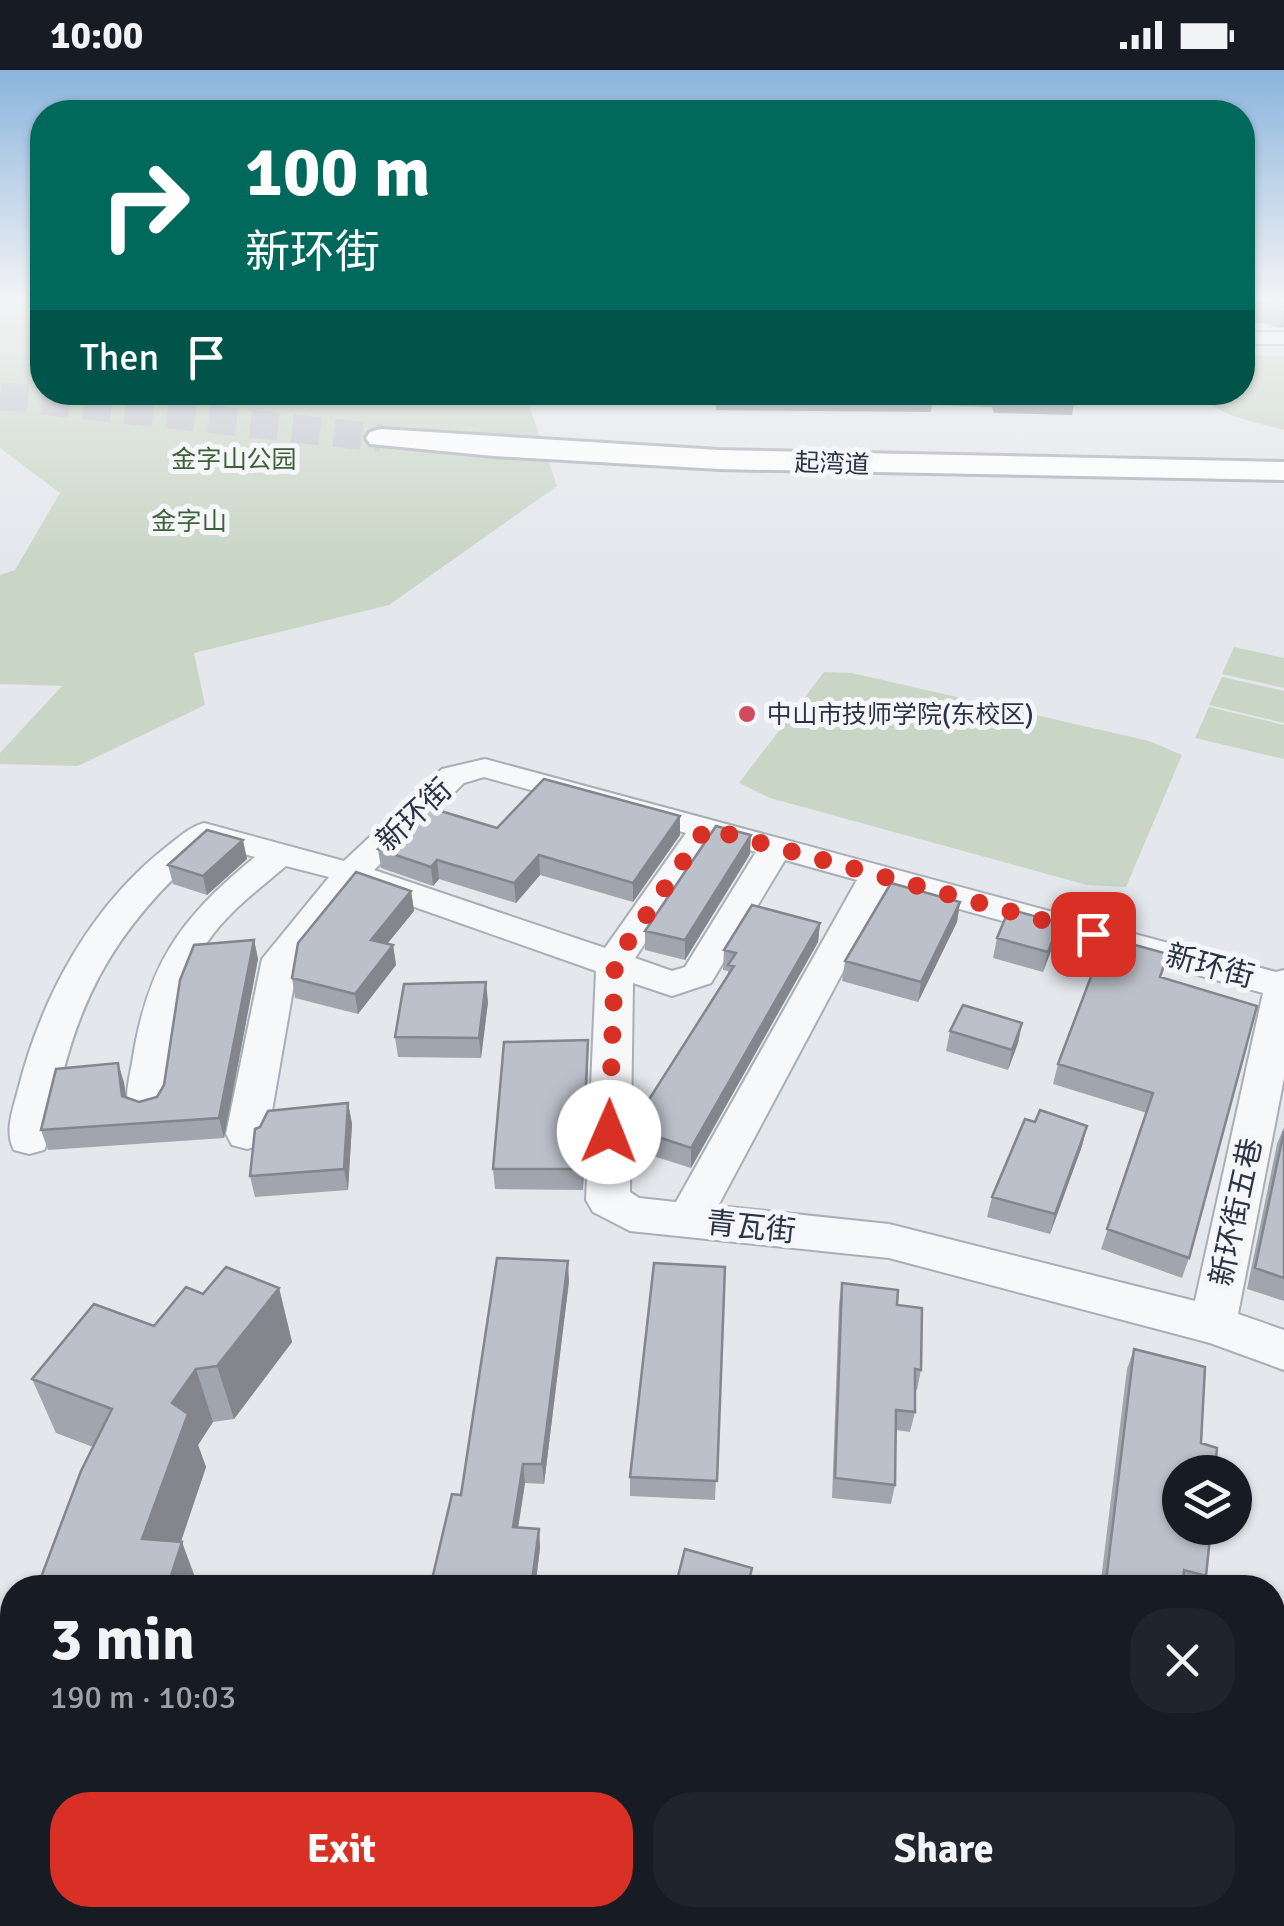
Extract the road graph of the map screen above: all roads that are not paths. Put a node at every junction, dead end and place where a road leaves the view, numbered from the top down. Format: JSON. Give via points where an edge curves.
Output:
{"nodes":[{"id":1,"x":416,"y":415,"type":"tunnel mouth"},
{"id":2,"x":381,"y":438,"type":"tunnel mouth"},
{"id":3,"x":540,"y":440,"type":"junction"},
{"id":4,"x":1284,"y":455,"type":"edge"},
{"id":5,"x":1284,"y":470,"type":"edge"},
{"id":6,"x":706,"y":828,"type":"junction"},
{"id":7,"x":776,"y":847,"type":"junction"},
{"id":8,"x":280,"y":854,"type":"junction"},
{"id":9,"x":352,"y":873,"type":"junction"},
{"id":10,"x":877,"y":875,"type":"junction"},
{"id":11,"x":614,"y":964,"type":"junction"},
{"id":12,"x":1283,"y":984,"type":"edge"},
{"id":13,"x":146,"y":1106,"type":"edge"},
{"id":14,"x":246,"y":1134,"type":"dead end"},
{"id":15,"x":29,"y":1139,"type":"dead end"},
{"id":16,"x":688,"y":1221,"type":"junction"},
{"id":17,"x":1213,"y":1325,"type":"junction"},
{"id":18,"x":1284,"y":1350,"type":"edge"}],
"edges":[{"from":1,"to":3,"type":"main road","name":"起湾道"},
{"from":2,"to":3,"type":"main road","name":"起湾道"},
{"from":3,"to":4,"type":"main road","name":"起湾道"},
{"from":3,"to":5,"type":"main road","name":"起湾道","via":[[946,467]]},
{"from":6,"to":7,"type":"street","name":"新环街"},
{"from":6,"to":9,"type":"street","name":"新环街","via":[[485,768],[453,776]]},
{"from":6,"to":11,"type":"street"},
{"from":7,"to":10,"type":"street","name":"新环街"},
{"from":7,"to":11,"type":"street","via":[[698,975],[672,984]]},
{"from":8,"to":9,"type":"street"},
{"from":8,"to":13,"type":"street","via":[[192,936],[174,969]]},
{"from":8,"to":15,"type":"street","via":[[204,833],[146,882],[92,952],[58,1017],[35,1090]]},
{"from":9,"to":11,"type":"street"},
{"from":9,"to":14,"type":"street","name":"新环街","via":[[280,960]]},
{"from":10,"to":12,"type":"street","name":"新环街"},
{"from":10,"to":16,"type":"street"},
{"from":11,"to":16,"type":"street","name":"青瓦街","via":[[608,1200],[630,1214]]},
{"from":12,"to":17,"type":"street","name":"新环街五巷"},
{"from":16,"to":17,"type":"street","name":"青瓦街","via":[[889,1241]]},
{"from":17,"to":18,"type":"street","name":"青瓦街"}]}
